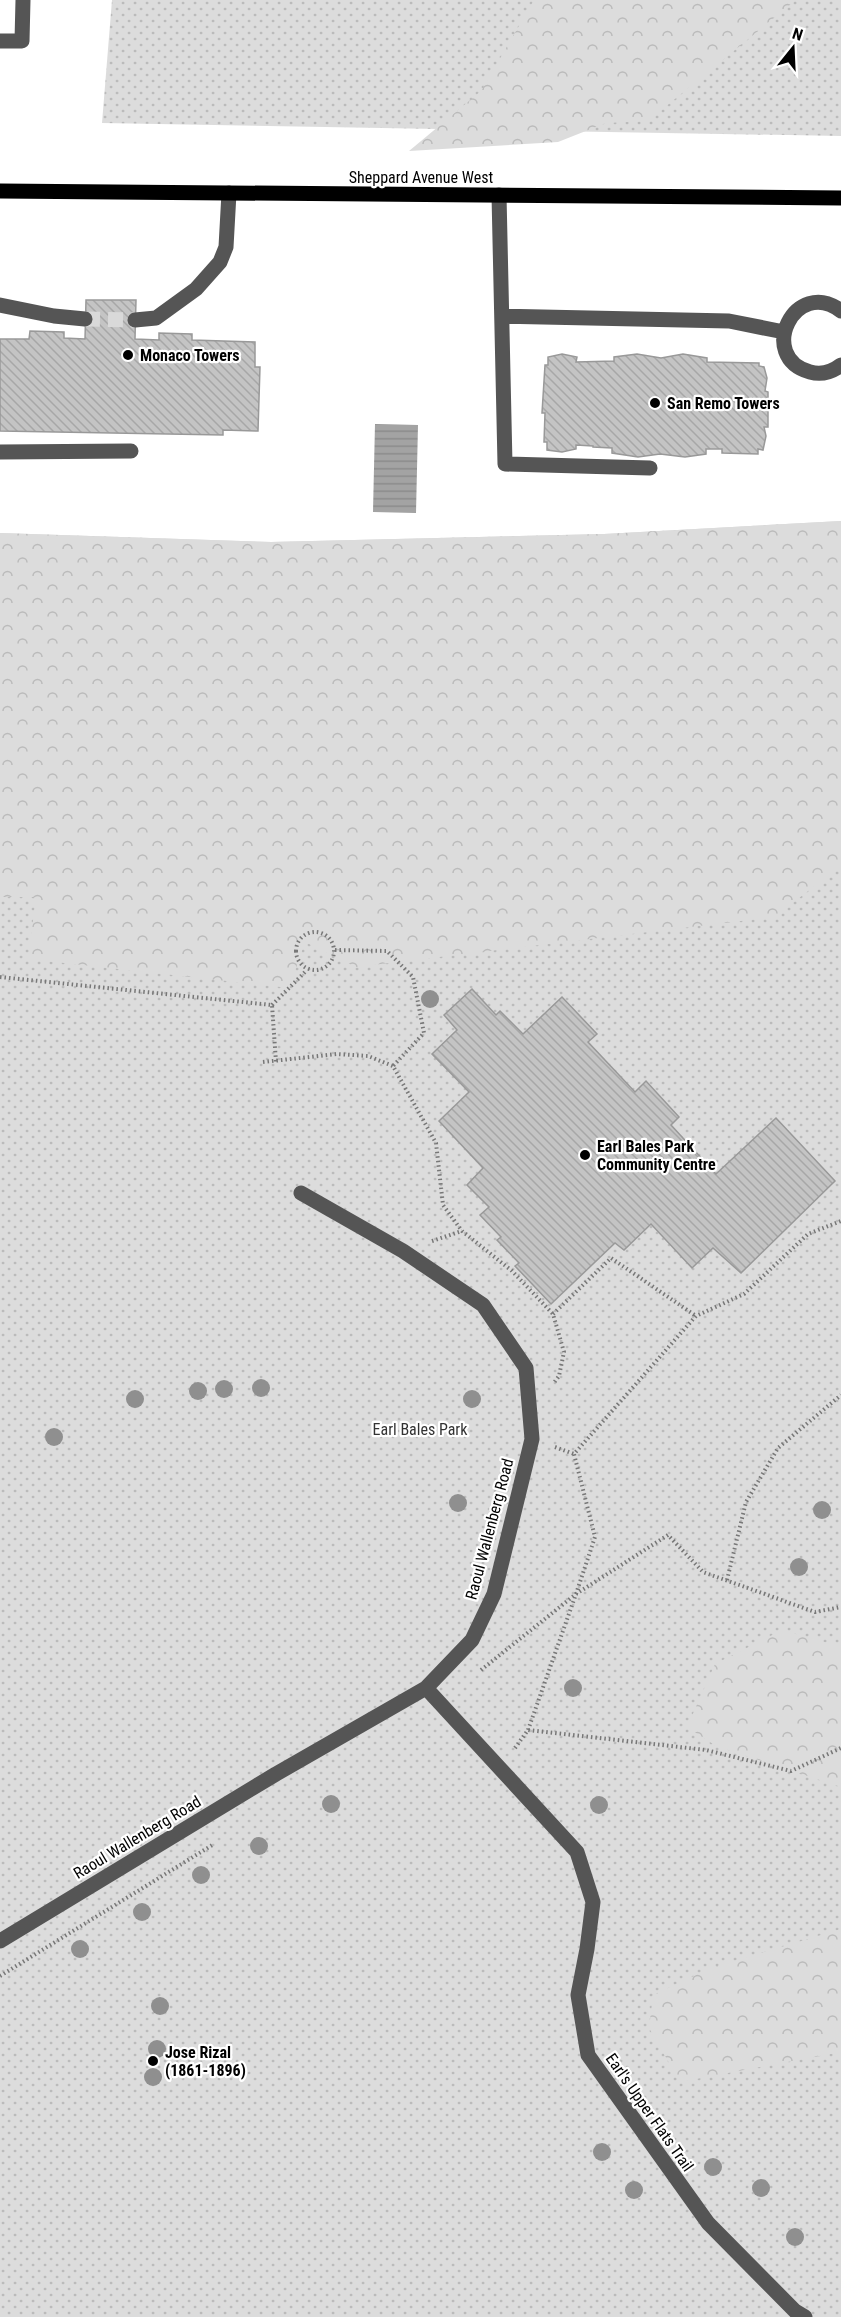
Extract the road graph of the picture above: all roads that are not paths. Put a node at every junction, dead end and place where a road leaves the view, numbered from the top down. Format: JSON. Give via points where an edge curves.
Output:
{"nodes":[{"id":1,"x":23,"y":0,"type":"edge"},
{"id":2,"x":0,"y":41,"type":"edge"},
{"id":3,"x":0,"y":192,"type":"edge"},
{"id":4,"x":229,"y":193,"type":"junction"},
{"id":5,"x":499,"y":195,"type":"junction"},
{"id":6,"x":841,"y":198,"type":"edge"},
{"id":7,"x":0,"y":304,"type":"edge"},
{"id":8,"x":841,"y":311,"type":"edge"},
{"id":9,"x":502,"y":316,"type":"junction"},
{"id":10,"x":85,"y":319,"type":"tunnel mouth"},
{"id":11,"x":135,"y":320,"type":"tunnel mouth"},
{"id":12,"x":784,"y":332,"type":"junction"},
{"id":13,"x":841,"y":365,"type":"edge"},
{"id":14,"x":131,"y":451,"type":"dead end"},
{"id":15,"x":0,"y":452,"type":"edge"},
{"id":16,"x":650,"y":468,"type":"dead end"},
{"id":17,"x":301,"y":1193,"type":"dead end"},
{"id":18,"x":426,"y":1688,"type":"junction"},
{"id":19,"x":0,"y":1941,"type":"edge"},
{"id":20,"x":806,"y":2317,"type":"edge"}],
"edges":[{"from":1,"to":2,"type":"lane","via":[[22,41]]},
{"from":3,"to":4,"type":"main road","name":"Sheppard Avenue West"},
{"from":4,"to":5,"type":"main road","name":"Sheppard Avenue West"},
{"from":4,"to":11,"type":"lane","via":[[226,247],[220,262],[196,289],[156,318]]},
{"from":5,"to":6,"type":"main road","name":"Sheppard Avenue West"},
{"from":5,"to":9,"type":"lane"},
{"from":7,"to":10,"type":"lane"},
{"from":8,"to":12,"type":"lane","via":[[828,303],[805,305],[795,312]]},
{"from":9,"to":12,"type":"lane","via":[[729,321]]},
{"from":9,"to":16,"type":"lane","via":[[505,464]]},
{"from":12,"to":13,"type":"lane","via":[[788,354],[804,370],[826,373]]},
{"from":14,"to":15,"type":"lane"},
{"from":17,"to":18,"type":"lane","name":"Raoul Wallenberg Road","via":[[403,1251],[483,1305],[526,1368],[532,1439],[494,1593],[472,1640]]},
{"from":18,"to":19,"type":"lane","name":"Raoul Wallenberg Road"},
{"from":18,"to":20,"type":"lane","name":"Earl's Upper Flats Trail","via":[[577,1852],[593,1902],[578,1995],[588,2055],[708,2223],[795,2311]]}]}
